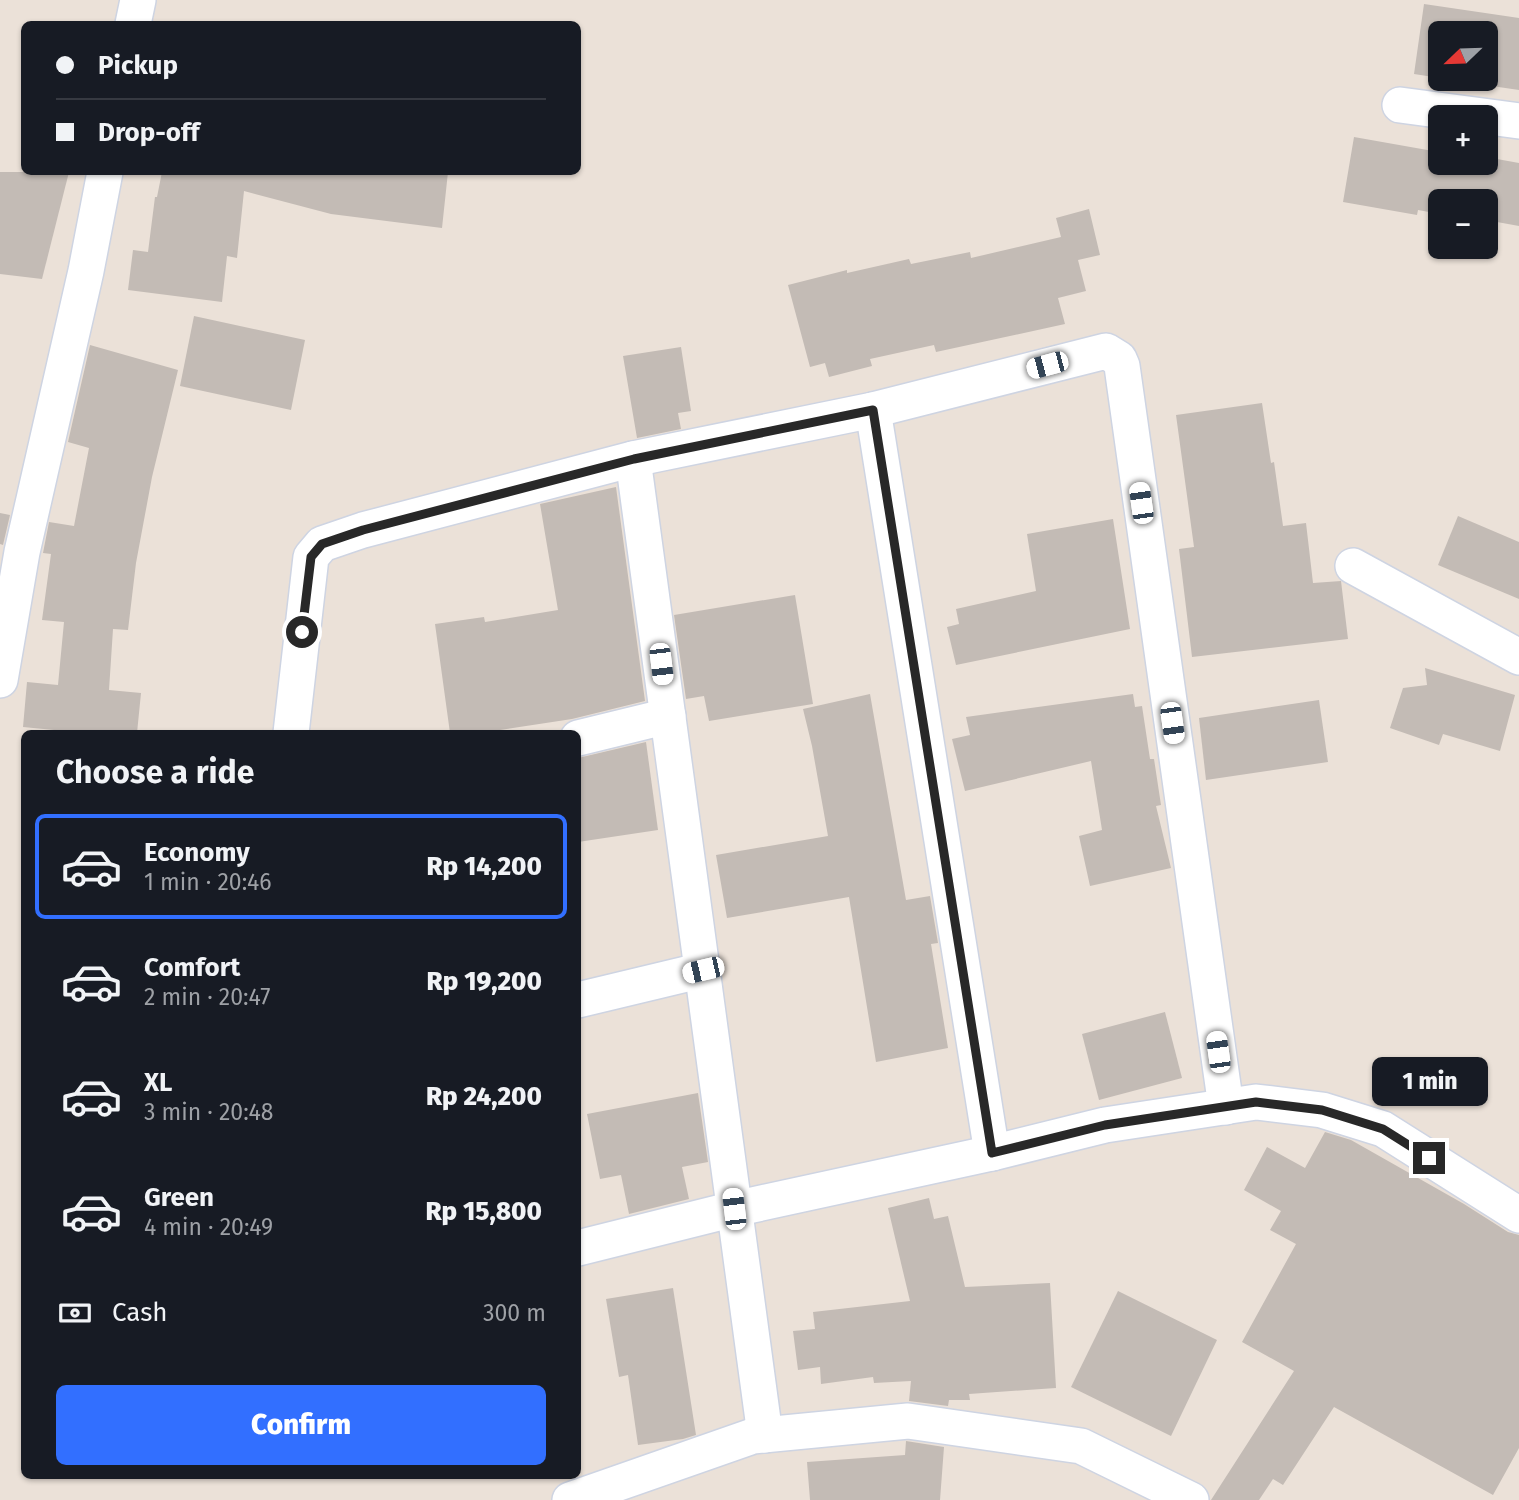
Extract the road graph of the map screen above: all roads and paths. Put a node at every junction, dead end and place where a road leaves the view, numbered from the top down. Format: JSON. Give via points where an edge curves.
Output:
{"nodes":[{"id":1,"x":138,"y":0,"type":"edge"},
{"id":2,"x":134,"y":21,"type":"edge"},
{"id":3,"x":1400,"y":105,"type":"dead end"},
{"id":4,"x":1519,"y":121,"type":"edge"},
{"id":5,"x":104,"y":175,"type":"edge"},
{"id":6,"x":873,"y":410,"type":"junction"},
{"id":7,"x":634,"y":459,"type":"junction"},
{"id":8,"x":11,"y":550,"type":"edge"},
{"id":9,"x":1353,"y":566,"type":"dead end"},
{"id":10,"x":1519,"y":657,"type":"edge"},
{"id":11,"x":0,"y":680,"type":"edge"},
{"id":12,"x":668,"y":716,"type":"junction"},
{"id":13,"x":291,"y":730,"type":"edge"},
{"id":14,"x":581,"y":737,"type":"edge"},
{"id":15,"x":703,"y":970,"type":"junction"},
{"id":16,"x":581,"y":999,"type":"edge"},
{"id":17,"x":1226,"y":1107,"type":"junction"},
{"id":18,"x":992,"y":1153,"type":"junction"},
{"id":19,"x":734,"y":1209,"type":"junction"},
{"id":20,"x":1519,"y":1215,"type":"edge"},
{"id":21,"x":581,"y":1247,"type":"edge"},
{"id":22,"x":765,"y":1435,"type":"junction"},
{"id":23,"x":570,"y":1500,"type":"edge"},
{"id":24,"x":1191,"y":1500,"type":"edge"}],
"edges":[{"from":1,"to":2,"type":"street"},
{"from":3,"to":4,"type":"street"},
{"from":5,"to":8,"type":"street","via":[[86,271]]},
{"from":6,"to":7,"type":"street"},
{"from":6,"to":17,"type":"street","via":[[1097,352],[1106,351],[1119,359]]},
{"from":6,"to":18,"type":"street"},
{"from":7,"to":12,"type":"street"},
{"from":7,"to":13,"type":"street","via":[[322,544],[311,557]]},
{"from":8,"to":11,"type":"street"},
{"from":9,"to":10,"type":"street"},
{"from":12,"to":14,"type":"street"},
{"from":12,"to":15,"type":"street"},
{"from":15,"to":16,"type":"street"},
{"from":15,"to":19,"type":"street"},
{"from":17,"to":18,"type":"street","via":[[1105,1125]]},
{"from":17,"to":20,"type":"street","via":[[1256,1102],[1322,1110],[1383,1129]]},
{"from":18,"to":19,"type":"street"},
{"from":19,"to":21,"type":"street"},
{"from":19,"to":22,"type":"street"},
{"from":22,"to":23,"type":"street"},
{"from":22,"to":24,"type":"street","via":[[908,1421],[1081,1446]]}]}
